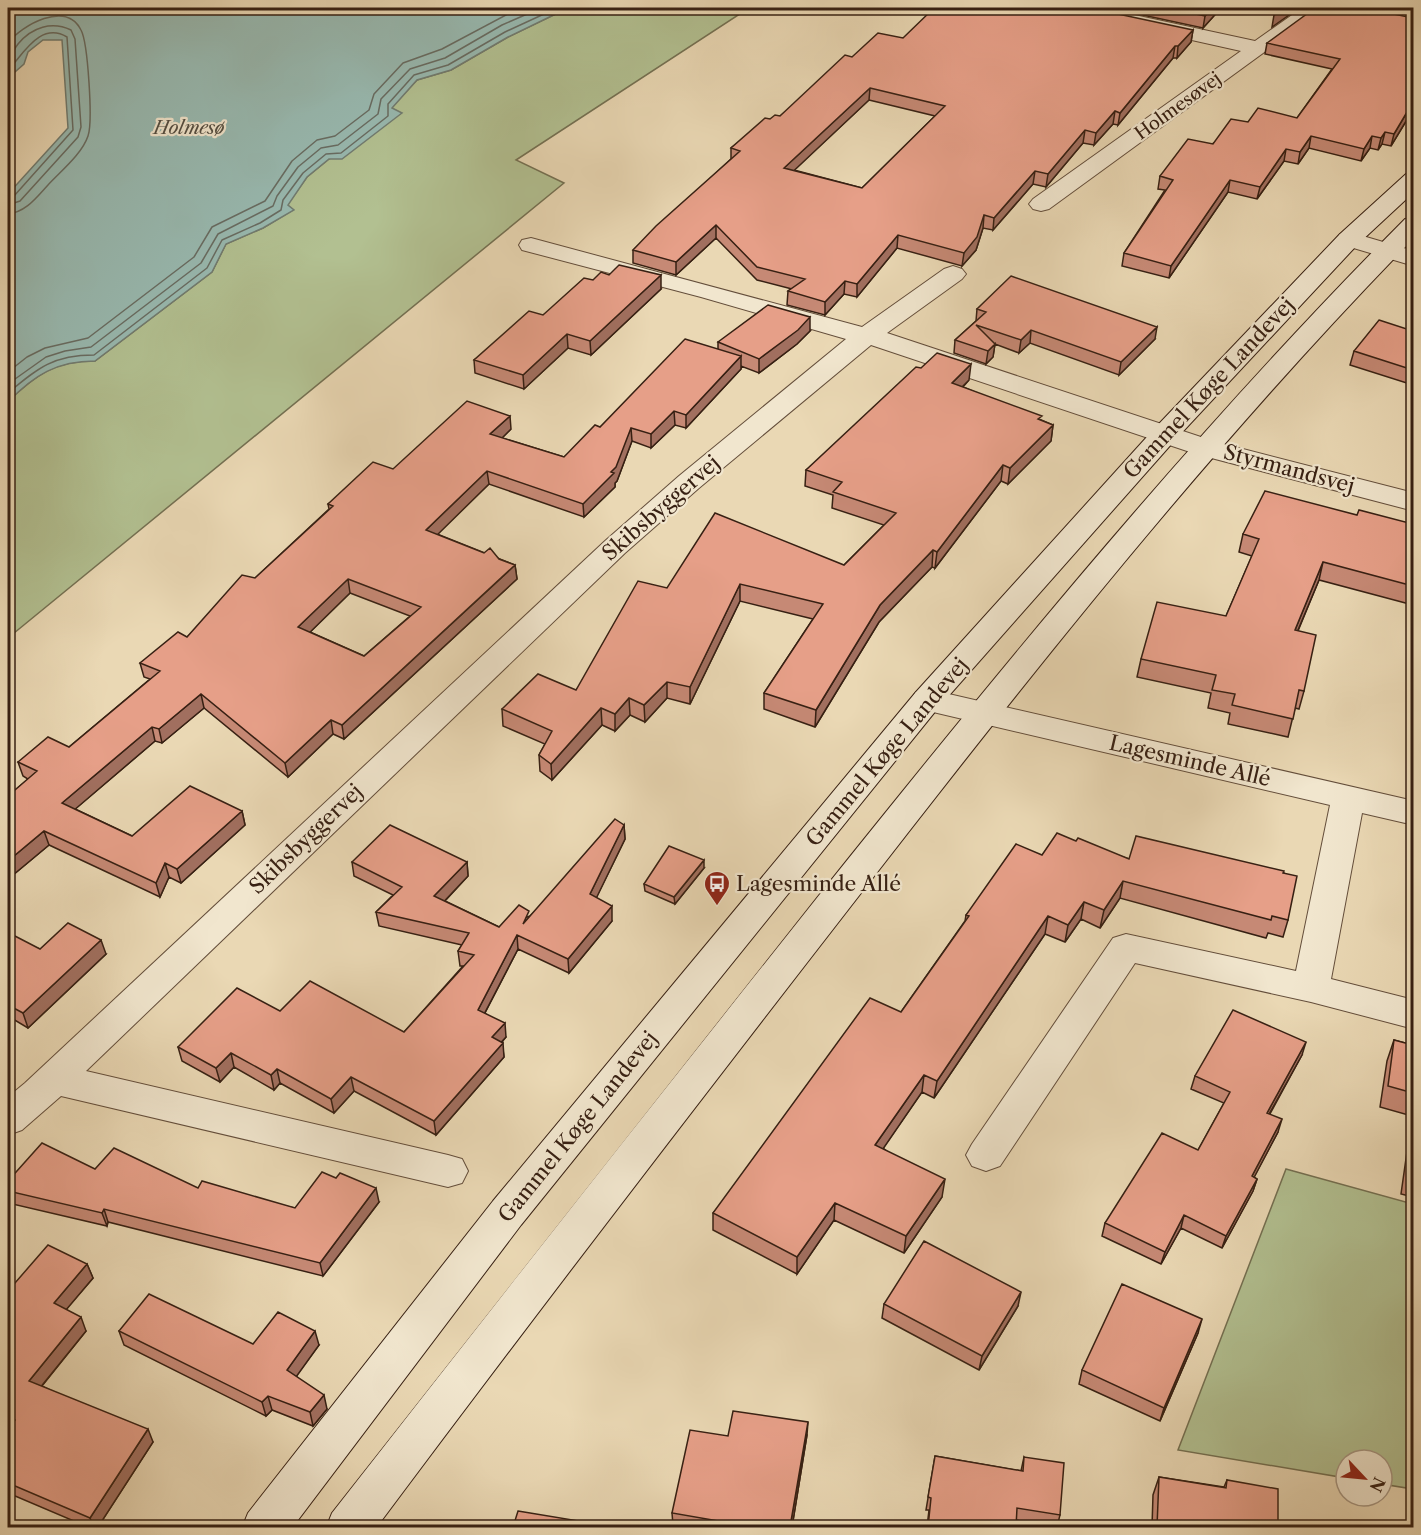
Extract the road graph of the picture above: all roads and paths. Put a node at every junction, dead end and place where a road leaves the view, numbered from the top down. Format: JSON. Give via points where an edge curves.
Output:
{"nodes":[{"id":1,"x":1075,"y":8,"type":"edge"},
{"id":2,"x":1315,"y":8,"type":"edge"},
{"id":3,"x":1259,"y":48,"type":"junction"},
{"id":4,"x":1413,"y":179,"type":"edge"},
{"id":5,"x":1041,"y":204,"type":"dead end"},
{"id":6,"x":1413,"y":224,"type":"edge"},
{"id":7,"x":1349,"y":239,"type":"junction"},
{"id":8,"x":531,"y":245,"type":"dead end"},
{"id":9,"x":1400,"y":255,"type":"edge"},
{"id":10,"x":953,"y":274,"type":"dead end"},
{"id":11,"x":866,"y":336,"type":"junction"},
{"id":12,"x":1165,"y":434,"type":"junction"},
{"id":13,"x":1206,"y":448,"type":"junction"},
{"id":14,"x":1413,"y":502,"type":"edge"},
{"id":15,"x":927,"y":700,"type":"junction"},
{"id":16,"x":982,"y":712,"type":"junction"},
{"id":17,"x":1348,"y":797,"type":"junction"},
{"id":18,"x":1413,"y":813,"type":"edge"},
{"id":19,"x":1311,"y":988,"type":"junction"},
{"id":20,"x":1413,"y":1015,"type":"edge"},
{"id":21,"x":53,"y":1079,"type":"junction"},
{"id":22,"x":8,"y":1119,"type":"edge"},
{"id":23,"x":986,"y":1155,"type":"dead end"},
{"id":24,"x":448,"y":1171,"type":"dead end"},
{"id":25,"x":264,"y":1527,"type":"edge"},
{"id":26,"x":348,"y":1527,"type":"edge"}],
"edges":[{"from":1,"to":3,"type":"street"},
{"from":2,"to":3,"type":"street","name":"Holmesøvej"},
{"from":3,"to":5,"type":"street","name":"Holmesøvej"},
{"from":4,"to":7,"type":"street","name":"Gammel Køge Landevej"},
{"from":6,"to":9,"type":"street","name":"Gammel Køge Landevej"},
{"from":7,"to":9,"type":"street"},
{"from":7,"to":12,"type":"street","name":"Gammel Køge Landevej"},
{"from":8,"to":11,"type":"street"},
{"from":9,"to":13,"type":"street","name":"Gammel Køge Landevej"},
{"from":10,"to":11,"type":"street","name":"Skibsbyggervej"},
{"from":11,"to":12,"type":"street"},
{"from":11,"to":21,"type":"street","name":"Skibsbyggervej","via":[[615,547]]},
{"from":12,"to":13,"type":"street","name":"Styrmandsvej"},
{"from":12,"to":15,"type":"street","name":"Gammel Køge Landevej"},
{"from":13,"to":14,"type":"street","name":"Styrmandsvej"},
{"from":13,"to":16,"type":"street","name":"Gammel Køge Landevej"},
{"from":15,"to":16,"type":"street","name":"Lagesminde Allé"},
{"from":15,"to":25,"type":"street","name":"Gammel Køge Landevej","via":[[507,1213]]},
{"from":16,"to":17,"type":"street","name":"Lagesminde Allé"},
{"from":16,"to":26,"type":"street","name":"Gammel Køge Landevej","via":[[574,1231]]},
{"from":17,"to":18,"type":"street","name":"Lagesminde Allé"},
{"from":17,"to":19,"type":"street"},
{"from":19,"to":20,"type":"street"},
{"from":19,"to":23,"type":"street","via":[[1126,948]]},
{"from":21,"to":22,"type":"street","name":"Skibsbyggervej"},
{"from":21,"to":24,"type":"street"}]}
